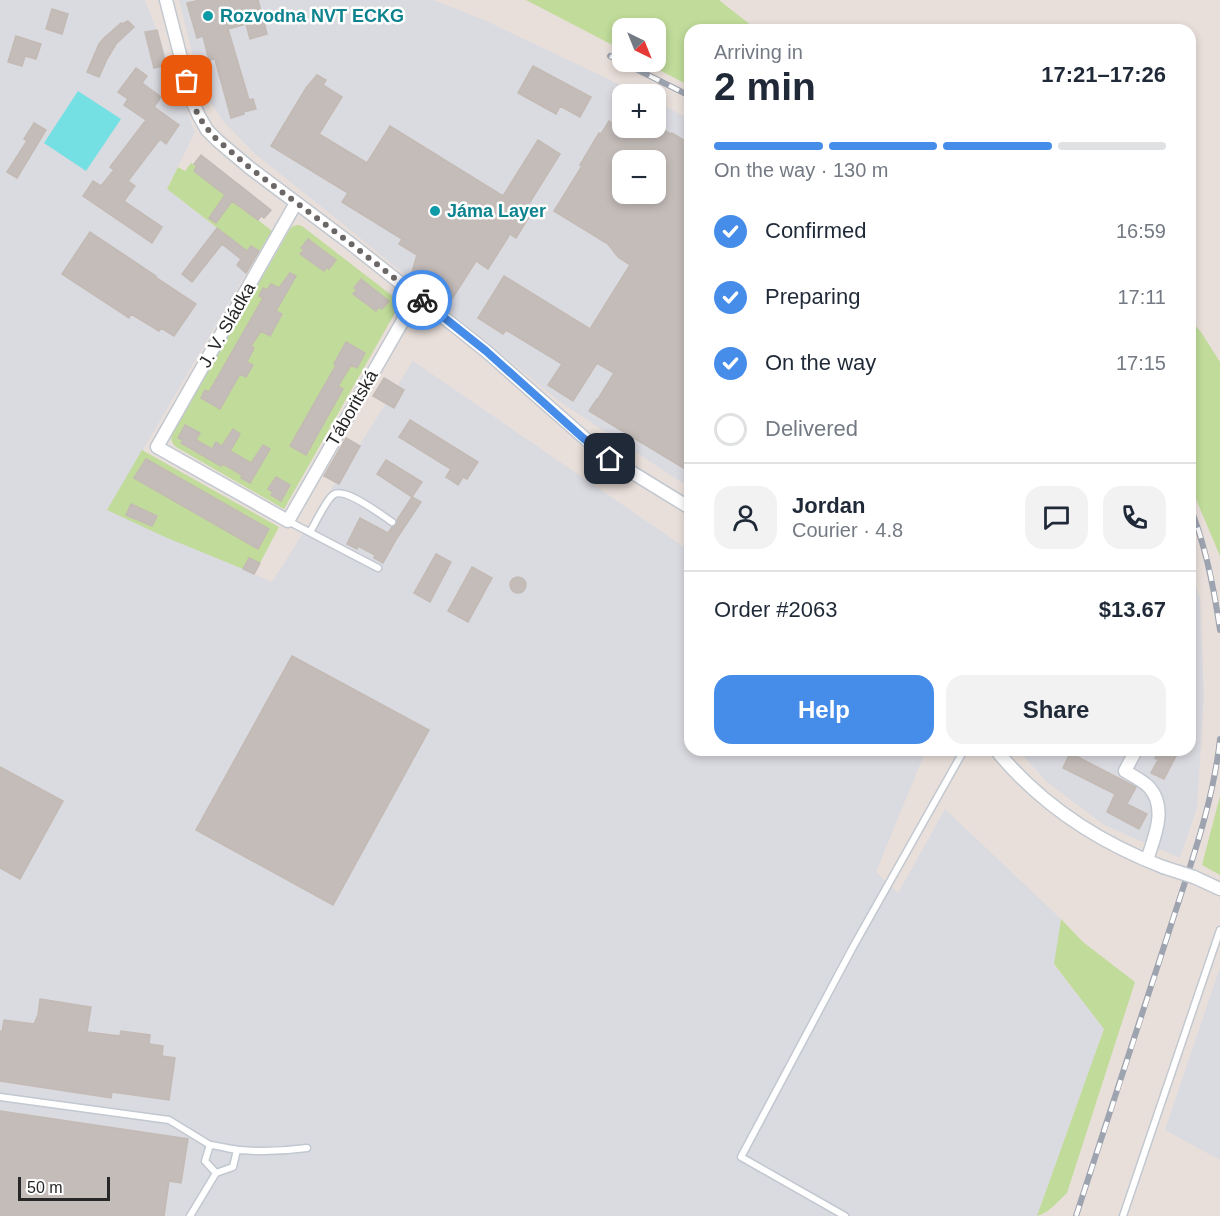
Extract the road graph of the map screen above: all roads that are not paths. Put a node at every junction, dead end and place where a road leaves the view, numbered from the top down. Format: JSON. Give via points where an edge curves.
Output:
{"nodes":[{"id":1,"x":166,"y":0,"type":"edge"},
{"id":2,"x":296,"y":203,"type":"junction"},
{"id":3,"x":417,"y":296,"type":"junction"},
{"id":4,"x":684,"y":504,"type":"edge"},
{"id":5,"x":288,"y":521,"type":"junction"},
{"id":6,"x":392,"y":522,"type":"dead end"},
{"id":7,"x":310,"y":532,"type":"junction"},
{"id":8,"x":378,"y":568,"type":"dead end"},
{"id":9,"x":961,"y":756,"type":"edge"},
{"id":10,"x":1001,"y":756,"type":"edge"},
{"id":11,"x":1133,"y":756,"type":"edge"},
{"id":12,"x":1147,"y":860,"type":"junction"},
{"id":13,"x":1220,"y":889,"type":"edge"},
{"id":14,"x":1220,"y":930,"type":"edge"},
{"id":15,"x":0,"y":1097,"type":"edge"},
{"id":16,"x":210,"y":1145,"type":"junction"},
{"id":17,"x":307,"y":1148,"type":"dead end"},
{"id":18,"x":237,"y":1150,"type":"junction"},
{"id":19,"x":216,"y":1173,"type":"junction"},
{"id":20,"x":190,"y":1216,"type":"edge"},
{"id":21,"x":845,"y":1216,"type":"edge"},
{"id":22,"x":1123,"y":1216,"type":"edge"}],
"edges":[{"from":1,"to":2,"type":"street","via":[[192,101],[203,123],[241,161]]},
{"from":2,"to":3,"type":"street"},
{"from":2,"to":5,"type":"street","name":"J. V. Sládka","via":[[157,447]]},
{"from":3,"to":4,"type":"street","via":[[597,449]]},
{"from":3,"to":5,"type":"street","name":"Táboritská"},
{"from":5,"to":7,"type":"lane"},
{"from":6,"to":7,"type":"lane","via":[[339,492],[332,496]]},
{"from":7,"to":8,"type":"lane"},
{"from":9,"to":21,"type":"lane","via":[[741,1157]]},
{"from":10,"to":12,"type":"street","via":[[1058,811],[1105,841]]},
{"from":11,"to":12,"type":"street","via":[[1125,771],[1149,786],[1157,801],[1158,826]]},
{"from":12,"to":13,"type":"street","bridge":true},
{"from":14,"to":22,"type":"lane"},
{"from":15,"to":16,"type":"lane","via":[[169,1120]]},
{"from":16,"to":18,"type":"lane"},
{"from":16,"to":19,"type":"lane","via":[[205,1161]]},
{"from":17,"to":18,"type":"lane"},
{"from":18,"to":19,"type":"lane","via":[[233,1167]]},
{"from":19,"to":20,"type":"lane"}]}
